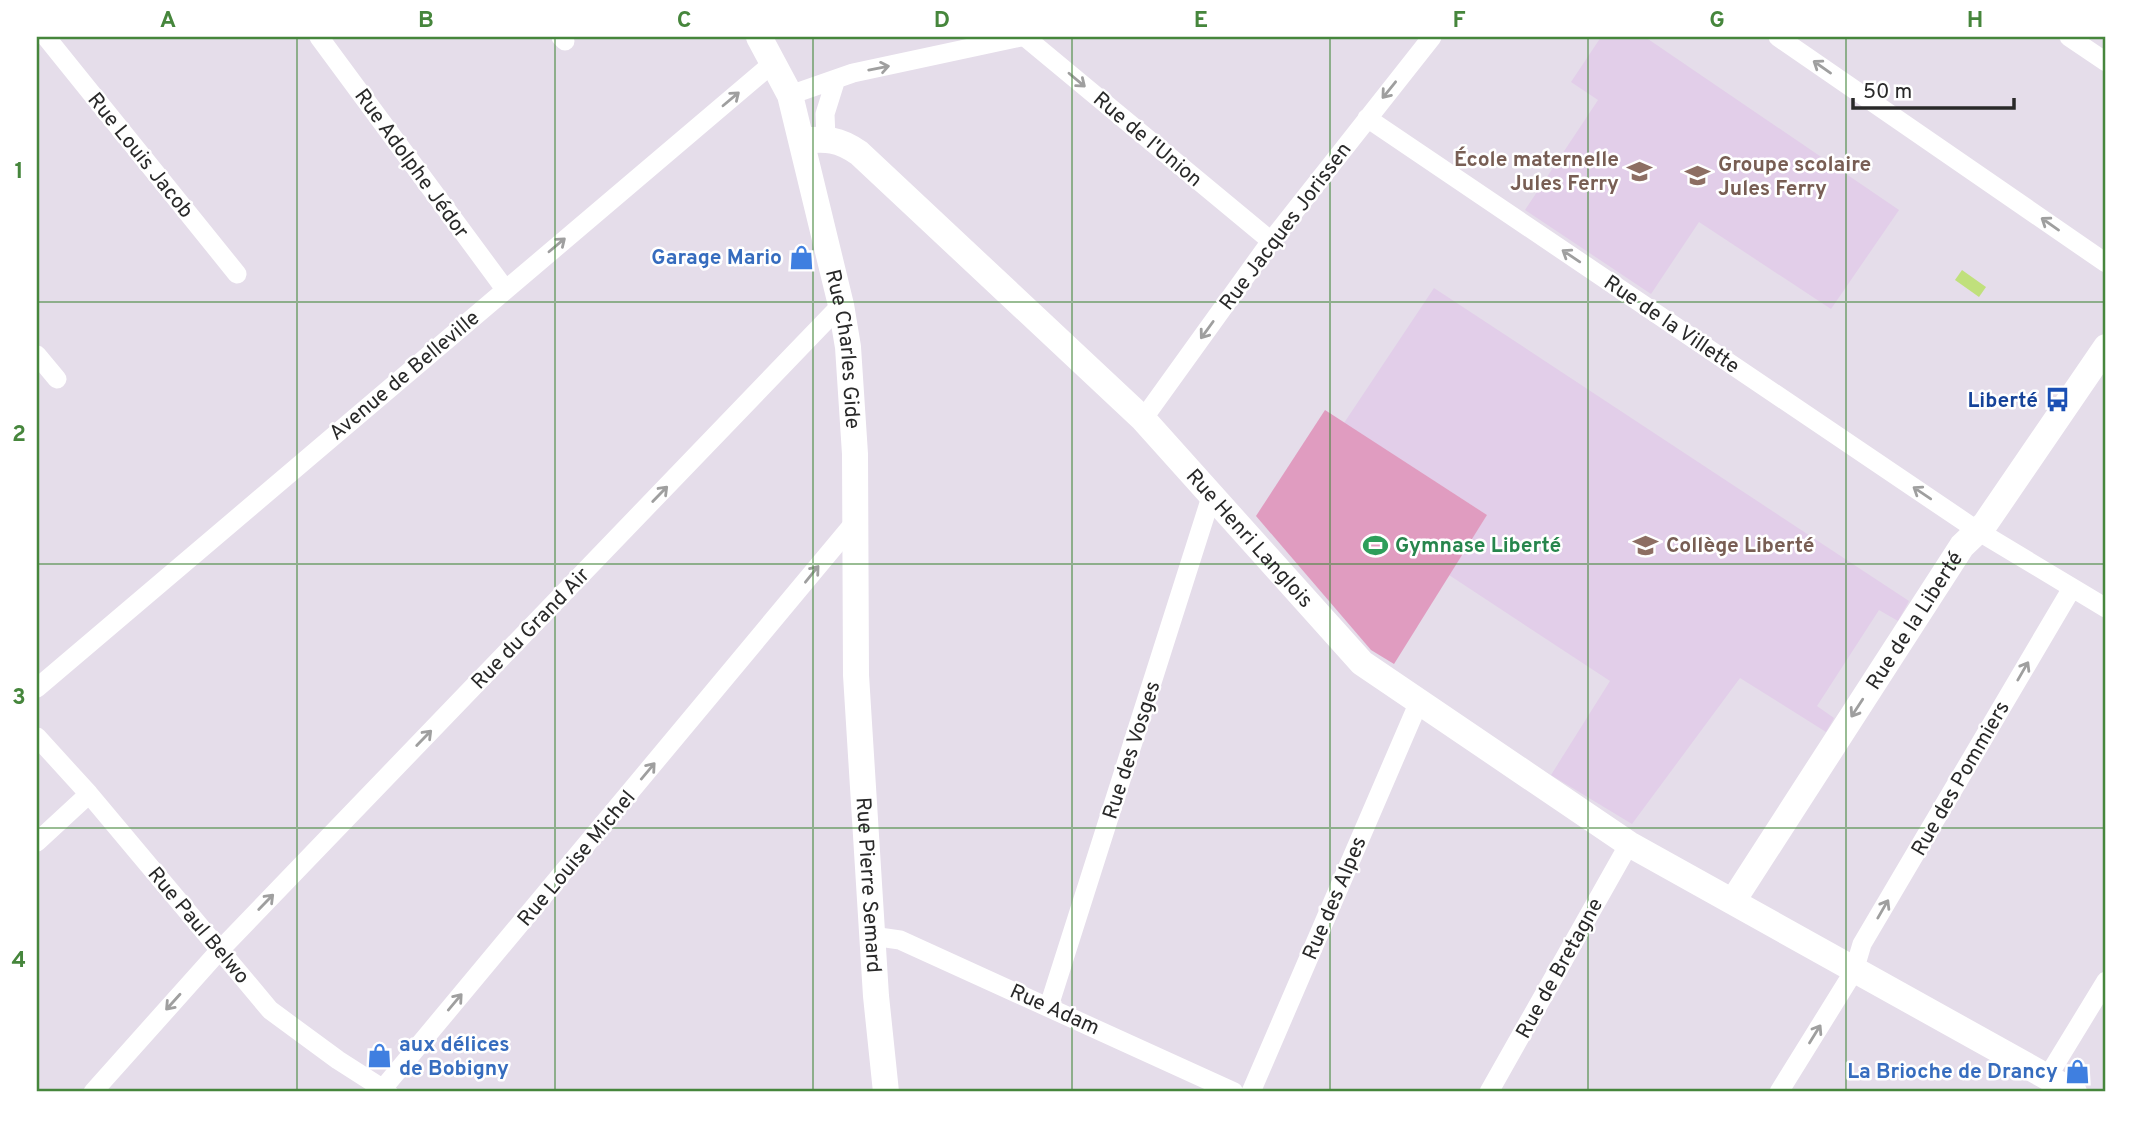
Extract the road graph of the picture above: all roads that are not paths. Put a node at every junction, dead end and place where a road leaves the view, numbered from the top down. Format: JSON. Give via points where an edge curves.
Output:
{"nodes":[{"id":1,"x":46,"y":37,"type":"edge"},
{"id":2,"x":319,"y":37,"type":"edge"},
{"id":3,"x":759,"y":37,"type":"edge"},
{"id":4,"x":1023,"y":37,"type":"edge"},
{"id":5,"x":1432,"y":37,"type":"edge"},
{"id":6,"x":1778,"y":37,"type":"edge"},
{"id":7,"x":2069,"y":37,"type":"edge"},
{"id":8,"x":2106,"y":62,"type":"edge"},
{"id":9,"x":774,"y":63,"type":"junction"},
{"id":10,"x":836,"y":79,"type":"junction"},
{"id":11,"x":790,"y":95,"type":"junction"},
{"id":12,"x":1367,"y":118,"type":"junction"},
{"id":13,"x":814,"y":139,"type":"junction"},
{"id":14,"x":1271,"y":242,"type":"junction"},
{"id":15,"x":2106,"y":262,"type":"edge"},
{"id":16,"x":237,"y":274,"type":"dead end"},
{"id":17,"x":505,"y":289,"type":"junction"},
{"id":18,"x":841,"y":305,"type":"junction"},
{"id":19,"x":2106,"y":347,"type":"edge"},
{"id":20,"x":37,"y":355,"type":"edge"},
{"id":21,"x":57,"y":379,"type":"dead end"},
{"id":22,"x":1143,"y":419,"type":"junction"},
{"id":23,"x":1212,"y":494,"type":"junction"},
{"id":24,"x":854,"y":523,"type":"junction"},
{"id":25,"x":1978,"y":531,"type":"junction"},
{"id":26,"x":2072,"y":589,"type":"junction"},
{"id":27,"x":2106,"y":608,"type":"edge"},
{"id":28,"x":856,"y":675,"type":"joint"},
{"id":29,"x":37,"y":688,"type":"edge"},
{"id":30,"x":1418,"y":704,"type":"junction"},
{"id":31,"x":37,"y":737,"type":"edge"},
{"id":32,"x":89,"y":794,"type":"junction"},
{"id":33,"x":37,"y":842,"type":"edge"},
{"id":34,"x":1629,"y":844,"type":"junction"},
{"id":35,"x":1733,"y":901,"type":"junction"},
{"id":36,"x":872,"y":936,"type":"junction"},
{"id":37,"x":219,"y":951,"type":"junction"},
{"id":38,"x":1854,"y":971,"type":"junction"},
{"id":39,"x":2106,"y":981,"type":"edge"},
{"id":40,"x":1049,"y":1006,"type":"junction"},
{"id":41,"x":2048,"y":1076,"type":"junction"},
{"id":42,"x":384,"y":1091,"type":"edge"},
{"id":43,"x":93,"y":1092,"type":"edge"},
{"id":44,"x":886,"y":1092,"type":"edge"},
{"id":45,"x":1234,"y":1092,"type":"edge"},
{"id":46,"x":1251,"y":1092,"type":"edge"},
{"id":47,"x":1489,"y":1092,"type":"edge"},
{"id":48,"x":1779,"y":1092,"type":"edge"},
{"id":49,"x":2074,"y":1092,"type":"edge"}],
"edges":[{"from":1,"to":16,"type":"street","name":"Rue Louis Jacob"},
{"from":2,"to":17,"type":"street","name":"Rue Adolphe Jédor"},
{"from":3,"to":9,"type":"street","name":"Rue Charles Gide"},
{"from":10,"to":4,"type":"street","one_way":true},
{"from":4,"to":14,"type":"street","name":"Rue de l'Union","one_way":true},
{"from":5,"to":12,"type":"street","name":"Rue Jacques Jorissen","one_way":true},
{"from":15,"to":6,"type":"street","one_way":true},
{"from":7,"to":8,"type":"street"},
{"from":9,"to":11,"type":"street","name":"Rue Charles Gide"},
{"from":17,"to":9,"type":"street","name":"Avenue de Belleville","one_way":true},
{"from":10,"to":11,"type":"street"},
{"from":10,"to":13,"type":"street"},
{"from":11,"to":13,"type":"street","name":"Rue Charles Gide"},
{"from":12,"to":14,"type":"street","name":"Rue Jacques Jorissen"},
{"from":25,"to":12,"type":"street","name":"Rue de la Villette","one_way":true},
{"from":13,"to":18,"type":"street","name":"Rue Charles Gide"},
{"from":13,"to":22,"type":"street","name":"Rue Henri Langlois","via":[[844,143],[859,153]]},
{"from":14,"to":22,"type":"street","name":"Rue Jacques Jorissen","one_way":true},
{"from":17,"to":29,"type":"street","name":"Avenue de Belleville"},
{"from":18,"to":24,"type":"street","name":"Rue Charles Gide","via":[[852,398]]},
{"from":37,"to":18,"type":"street","name":"Rue du Grand Air","one_way":true},
{"from":19,"to":25,"type":"street","name":"Rue de la Liberté"},
{"from":20,"to":21,"type":"street"},
{"from":22,"to":23,"type":"street","name":"Rue Henri Langlois"},
{"from":23,"to":30,"type":"street","name":"Rue Henri Langlois","via":[[1362,663]]},
{"from":23,"to":40,"type":"street","name":"Rue des Vosges"},
{"from":24,"to":28,"type":"street","name":"Rue Charles Gide"},
{"from":42,"to":24,"type":"street","name":"Rue Louise Michel","one_way":true},
{"from":25,"to":26,"type":"street","name":"Rue de la Villette"},
{"from":25,"to":35,"type":"street","name":"Rue de la Liberté","one_way":true,"via":[[1962,546]]},
{"from":26,"to":27,"type":"street","name":"Rue de la Villette"},
{"from":38,"to":26,"type":"street","name":"Rue des Pommiers","one_way":true,"via":[[1862,944]]},
{"from":28,"to":36,"type":"street","name":"Rue Pierre Semard"},
{"from":30,"to":34,"type":"street","name":"Rue Henri Langlois"},
{"from":30,"to":46,"type":"street","name":"Rue des Alpes"},
{"from":31,"to":32,"type":"street","name":"Rue Paul Belwo"},
{"from":32,"to":33,"type":"street"},
{"from":32,"to":37,"type":"street","name":"Rue Paul Belwo"},
{"from":34,"to":35,"type":"street","name":"Rue Henri Langlois"},
{"from":34,"to":47,"type":"street","name":"Rue de Bretagne"},
{"from":35,"to":38,"type":"street","name":"Rue Henri Langlois"},
{"from":36,"to":40,"type":"street","name":"Rue Adam","via":[[900,940]]},
{"from":36,"to":44,"type":"street","name":"Rue Pierre Semard"},
{"from":37,"to":42,"type":"street","name":"Rue Paul Belwo","via":[[270,1010]]},
{"from":37,"to":43,"type":"street","name":"Rue du Grand Air","one_way":true},
{"from":38,"to":41,"type":"street","name":"Rue Henri Langlois"},
{"from":48,"to":38,"type":"street","name":"Rue des Pommiers","one_way":true},
{"from":39,"to":41,"type":"street"},
{"from":40,"to":45,"type":"street","name":"Rue Adam"},
{"from":41,"to":49,"type":"street","name":"Rue Henri Langlois"}]}
